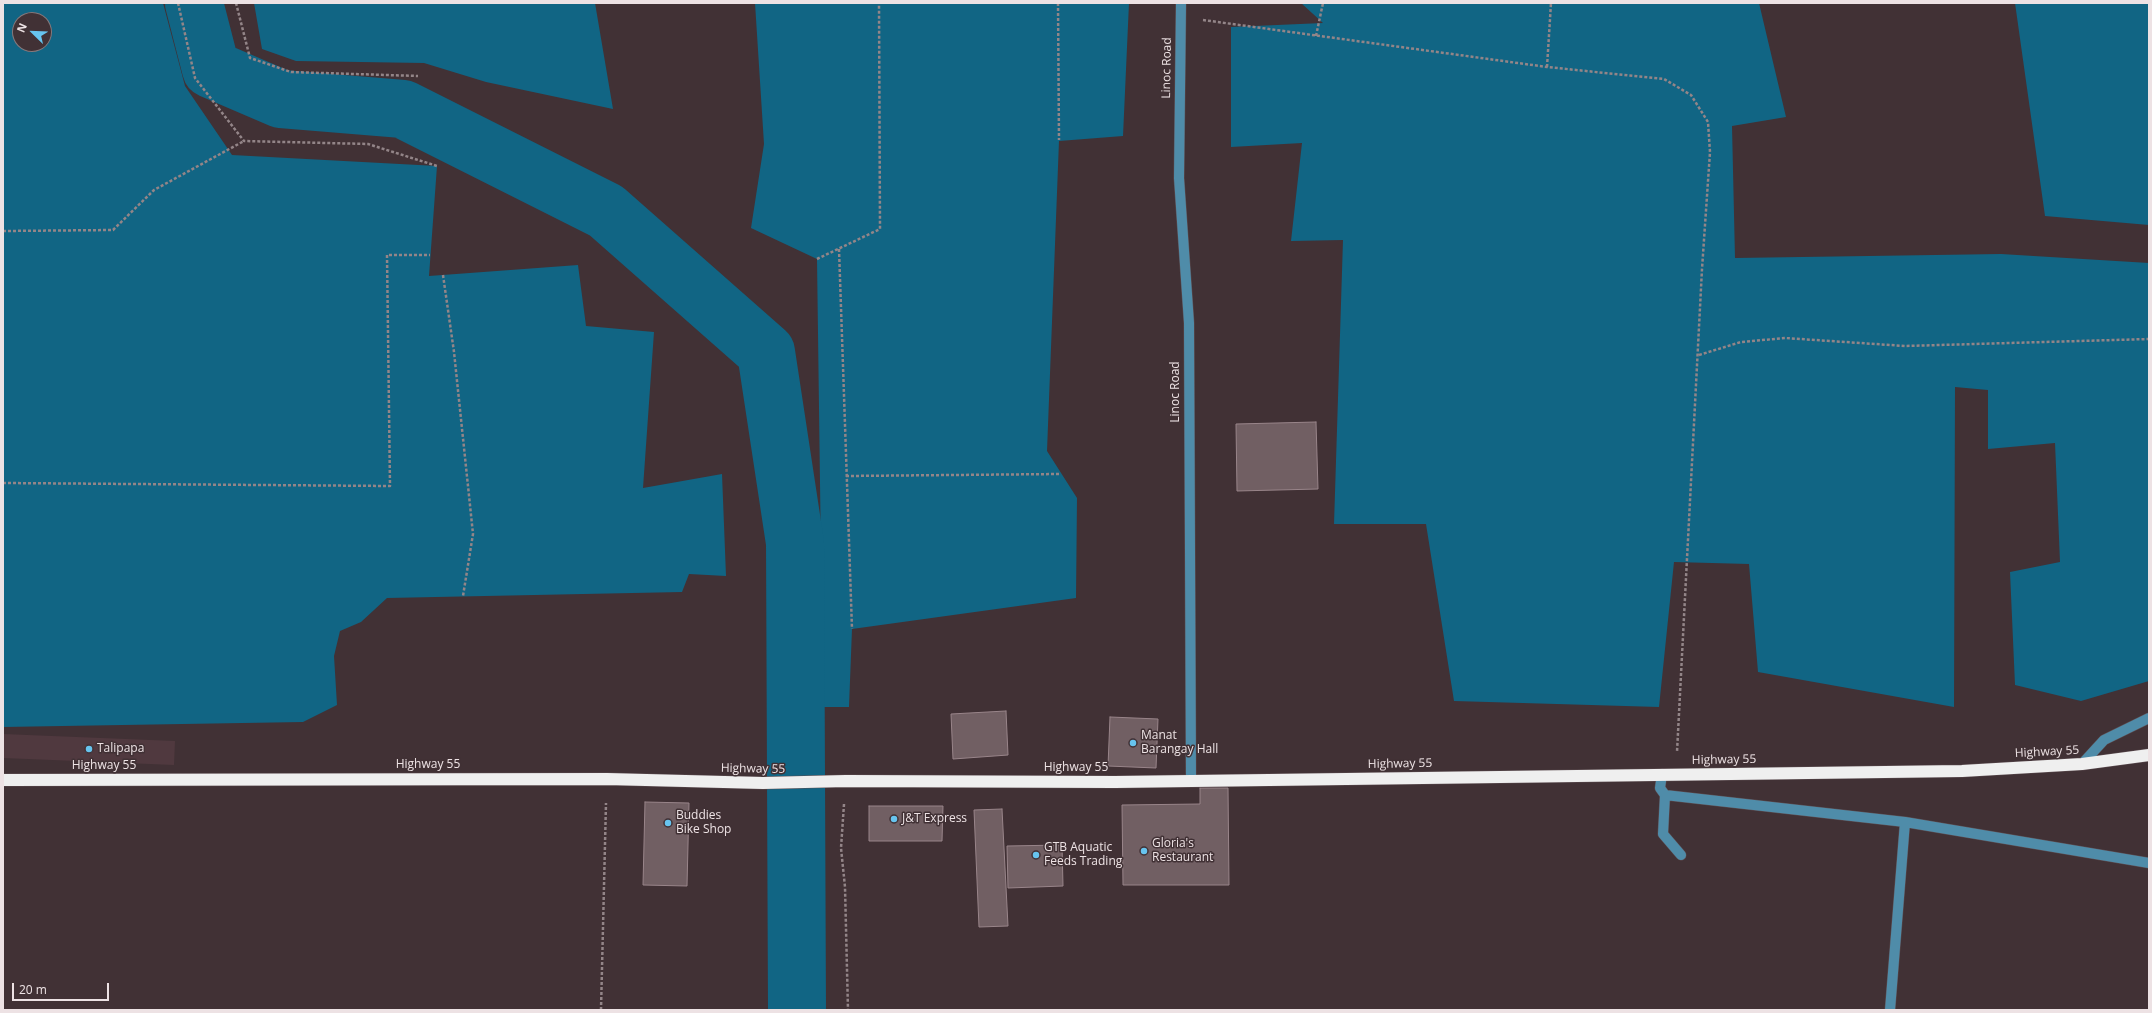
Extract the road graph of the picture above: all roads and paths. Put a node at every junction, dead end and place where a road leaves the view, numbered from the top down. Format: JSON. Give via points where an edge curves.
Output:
{"nodes":[{"id":1,"x":178,"y":3,"type":"edge"},
{"id":2,"x":236,"y":3,"type":"edge"},
{"id":3,"x":879,"y":3,"type":"edge"},
{"id":4,"x":1058,"y":3,"type":"edge"},
{"id":5,"x":1181,"y":3,"type":"edge"},
{"id":6,"x":1323,"y":3,"type":"edge"},
{"id":7,"x":1551,"y":3,"type":"edge"},
{"id":8,"x":1181,"y":17,"type":"junction"},
{"id":9,"x":1316,"y":36,"type":"junction"},
{"id":10,"x":1548,"y":67,"type":"junction"},
{"id":11,"x":418,"y":76,"type":"dead end"},
{"id":12,"x":1059,"y":140,"type":"dead end"},
{"id":13,"x":244,"y":141,"type":"junction"},
{"id":14,"x":437,"y":166,"type":"dead end"},
{"id":15,"x":3,"y":231,"type":"edge"},
{"id":16,"x":839,"y":248,"type":"junction"},
{"id":17,"x":430,"y":255,"type":"dead end"},
{"id":18,"x":817,"y":259,"type":"dead end"},
{"id":19,"x":443,"y":275,"type":"dead end"},
{"id":20,"x":2149,"y":339,"type":"edge"},
{"id":21,"x":1698,"y":355,"type":"junction"},
{"id":22,"x":1061,"y":474,"type":"dead end"},
{"id":23,"x":846,"y":476,"type":"junction"},
{"id":24,"x":3,"y":483,"type":"edge"},
{"id":25,"x":463,"y":596,"type":"dead end"},
{"id":26,"x":852,"y":629,"type":"dead end"},
{"id":27,"x":2149,"y":718,"type":"edge"},
{"id":28,"x":2149,"y":755,"type":"edge"},
{"id":29,"x":2082,"y":764,"type":"junction"},
{"id":30,"x":1662,"y":774,"type":"junction"},
{"id":31,"x":1676,"y":774,"type":"junction"},
{"id":32,"x":607,"y":779,"type":"junction"},
{"id":33,"x":3,"y":780,"type":"edge"},
{"id":34,"x":1190,"y":780,"type":"junction"},
{"id":35,"x":846,"y":781,"type":"junction"},
{"id":36,"x":1665,"y":794,"type":"junction"},
{"id":37,"x":1905,"y":822,"type":"junction"},
{"id":38,"x":1681,"y":855,"type":"dead end"},
{"id":39,"x":2149,"y":863,"type":"edge"},
{"id":40,"x":601,"y":1010,"type":"edge"},
{"id":41,"x":848,"y":1010,"type":"edge"},
{"id":42,"x":1890,"y":1010,"type":"edge"}],
"edges":[{"from":1,"to":13,"type":"path","via":[[195,78]]},
{"from":2,"to":11,"type":"path","via":[[250,58],[291,72]]},
{"from":3,"to":16,"type":"path","via":[[880,229]]},
{"from":4,"to":12,"type":"path"},
{"from":5,"to":8,"type":"street","name":"Linoc Road"},
{"from":6,"to":9,"type":"path"},
{"from":7,"to":10,"type":"path"},
{"from":8,"to":9,"type":"path"},
{"from":8,"to":34,"type":"street","name":"Linoc Road","via":[[1178,178],[1189,323]]},
{"from":9,"to":10,"type":"path"},
{"from":10,"to":21,"type":"path","via":[[1664,79],[1691,95],[1708,122],[1710,152]]},
{"from":13,"to":14,"type":"path","via":[[368,144]]},
{"from":13,"to":15,"type":"path","via":[[154,190],[112,230]]},
{"from":16,"to":18,"type":"path"},
{"from":16,"to":23,"type":"path"},
{"from":17,"to":24,"type":"path","via":[[388,256],[390,486]]},
{"from":19,"to":25,"type":"path","via":[[454,352],[473,534]]},
{"from":20,"to":21,"type":"path","via":[[1905,346],[1784,338],[1741,342]]},
{"from":21,"to":31,"type":"path"},
{"from":22,"to":23,"type":"path"},
{"from":23,"to":26,"type":"path"},
{"from":27,"to":29,"type":"street","via":[[2104,740]]},
{"from":28,"to":29,"type":"highway","name":"Highway 55"},
{"from":29,"to":31,"type":"highway","name":"Highway 55","via":[[1962,771]]},
{"from":30,"to":31,"type":"highway","name":"Highway 55"},
{"from":30,"to":34,"type":"highway","name":"Highway 55"},
{"from":30,"to":36,"type":"street","via":[[1660,788]]},
{"from":32,"to":33,"type":"highway","name":"Highway 55"},
{"from":32,"to":35,"type":"highway","name":"Highway 55","via":[[763,783]]},
{"from":32,"to":40,"type":"path"},
{"from":34,"to":35,"type":"highway","name":"Highway 55"},
{"from":35,"to":41,"type":"path","via":[[841,848],[845,887]]},
{"from":36,"to":37,"type":"street"},
{"from":36,"to":38,"type":"street","via":[[1663,834]]},
{"from":37,"to":39,"type":"street"},
{"from":37,"to":42,"type":"street"}]}
